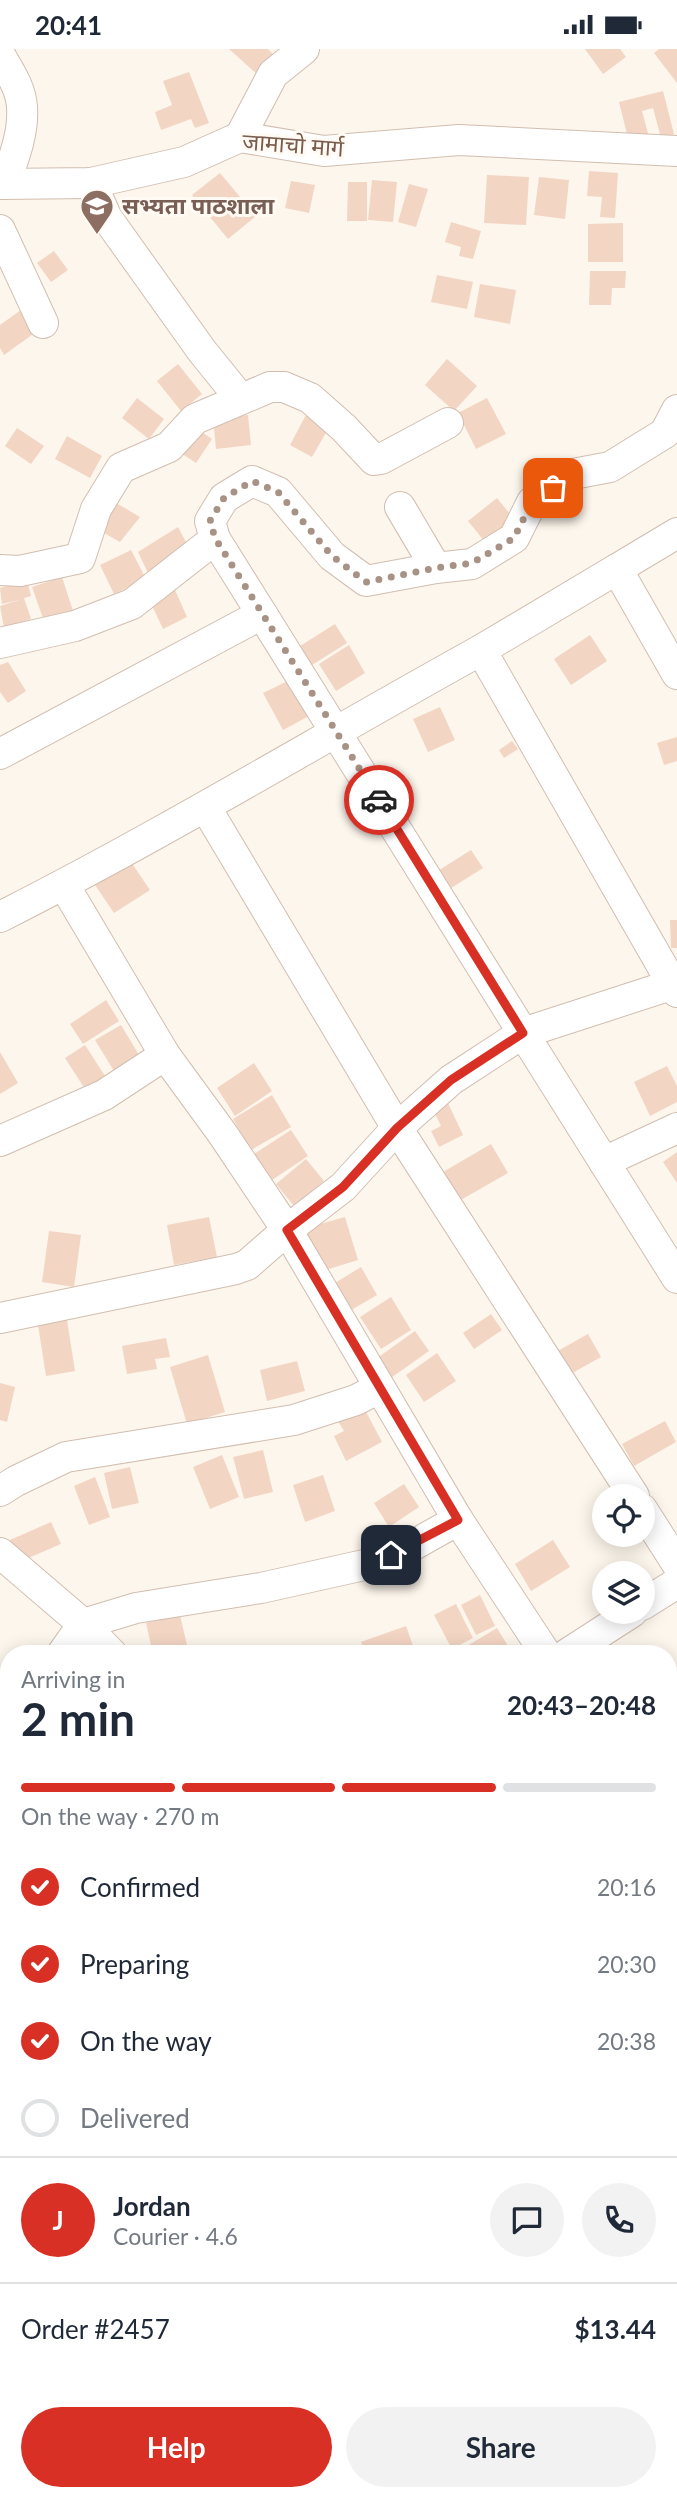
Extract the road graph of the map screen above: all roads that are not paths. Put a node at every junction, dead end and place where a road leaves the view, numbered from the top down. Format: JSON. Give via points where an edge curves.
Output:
{"nodes":[{"id":1,"x":304,"y":49,"type":"edge"},
{"id":2,"x":0,"y":55,"type":"edge"},
{"id":3,"x":240,"y":137,"type":"junction"},
{"id":4,"x":677,"y":151,"type":"edge"},
{"id":5,"x":90,"y":183,"type":"junction"},
{"id":6,"x":2,"y":184,"type":"edge"},
{"id":7,"x":0,"y":230,"type":"edge"},
{"id":8,"x":43,"y":323,"type":"dead end"},
{"id":9,"x":240,"y":398,"type":"junction"},
{"id":10,"x":677,"y":410,"type":"edge"},
{"id":11,"x":448,"y":423,"type":"dead end"},
{"id":12,"x":400,"y":507,"type":"dead end"},
{"id":13,"x":677,"y":533,"type":"edge"},
{"id":14,"x":215,"y":538,"type":"junction"},
{"id":15,"x":436,"y":568,"type":"junction"},
{"id":16,"x":617,"y":569,"type":"junction"},
{"id":17,"x":0,"y":570,"type":"edge"},
{"id":18,"x":262,"y":614,"type":"junction"},
{"id":19,"x":0,"y":643,"type":"edge"},
{"id":20,"x":481,"y":650,"type":"junction"},
{"id":21,"x":676,"y":671,"type":"edge"},
{"id":22,"x":336,"y":730,"type":"junction"},
{"id":23,"x":0,"y":754,"type":"edge"},
{"id":24,"x":206,"y":808,"type":"junction"},
{"id":25,"x":64,"y":885,"type":"junction"},
{"id":26,"x":0,"y":917,"type":"edge"},
{"id":27,"x":676,"y":986,"type":"edge"},
{"id":28,"x":523,"y":1033,"type":"junction"},
{"id":29,"x":165,"y":1055,"type":"junction"},
{"id":30,"x":397,"y":1128,"type":"junction"},
{"id":31,"x":677,"y":1128,"type":"edge"},
{"id":32,"x":0,"y":1141,"type":"edge"},
{"id":33,"x":604,"y":1162,"type":"junction"},
{"id":34,"x":287,"y":1230,"type":"junction"},
{"id":35,"x":677,"y":1276,"type":"edge"},
{"id":36,"x":0,"y":1318,"type":"edge"},
{"id":37,"x":379,"y":1388,"type":"junction"},
{"id":38,"x":626,"y":1484,"type":"edge"},
{"id":39,"x":0,"y":1491,"type":"edge"},
{"id":40,"x":458,"y":1520,"type":"junction"},
{"id":41,"x":655,"y":1529,"type":"edge"},
{"id":42,"x":0,"y":1553,"type":"edge"},
{"id":43,"x":677,"y":1564,"type":"edge"},
{"id":44,"x":677,"y":1583,"type":"edge"},
{"id":45,"x":655,"y":1597,"type":"edge"},
{"id":46,"x":83,"y":1624,"type":"junction"},
{"id":47,"x":613,"y":1624,"type":"edge"},
{"id":48,"x":68,"y":1645,"type":"edge"},
{"id":49,"x":103,"y":1645,"type":"edge"},
{"id":50,"x":540,"y":1645,"type":"edge"},
{"id":51,"x":581,"y":1645,"type":"edge"}],
"edges":[{"from":1,"to":3,"type":"street","via":[[274,74]]},
{"from":2,"to":6,"type":"street","via":[[22,106],[18,146]]},
{"from":3,"to":4,"type":"street","name":"जामाचो मार्ग","via":[[324,151],[459,140]]},
{"from":3,"to":5,"type":"street","name":"जामाचो मार्ग","via":[[184,162]]},
{"from":5,"to":6,"type":"street","name":"जामाचो मार्ग"},
{"from":5,"to":9,"type":"street","via":[[107,218]]},
{"from":7,"to":8,"type":"street"},
{"from":9,"to":11,"type":"street","via":[[270,387],[296,390],[329,414],[374,460]]},
{"from":9,"to":17,"type":"street","via":[[195,419],[169,447],[121,468],[96,509],[80,558],[20,571]]},
{"from":10,"to":15,"type":"street","via":[[665,433],[610,467],[573,474],[532,502],[514,538],[472,563]]},
{"from":12,"to":15,"type":"street"},
{"from":13,"to":16,"type":"street"},
{"from":14,"to":15,"type":"street","via":[[210,521],[224,498],[252,481],[278,492],[332,556],[366,582]]},
{"from":14,"to":18,"type":"street"},
{"from":14,"to":19,"type":"street","via":[[132,604],[75,626]]},
{"from":16,"to":20,"type":"street"},
{"from":16,"to":21,"type":"street"},
{"from":18,"to":22,"type":"street"},
{"from":18,"to":23,"type":"street"},
{"from":20,"to":22,"type":"street"},
{"from":20,"to":27,"type":"street"},
{"from":22,"to":24,"type":"street"},
{"from":22,"to":28,"type":"street"},
{"from":24,"to":25,"type":"street"},
{"from":24,"to":30,"type":"street"},
{"from":25,"to":26,"type":"street"},
{"from":25,"to":29,"type":"street"},
{"from":27,"to":28,"type":"street"},
{"from":28,"to":30,"type":"street","via":[[451,1080]]},
{"from":28,"to":33,"type":"street"},
{"from":29,"to":32,"type":"street","via":[[104,1095]]},
{"from":29,"to":34,"type":"street"},
{"from":30,"to":34,"type":"street","via":[[343,1187]]},
{"from":30,"to":38,"type":"street"},
{"from":31,"to":33,"type":"street"},
{"from":33,"to":35,"type":"street"},
{"from":34,"to":36,"type":"street","via":[[247,1265],[236,1269]]},
{"from":34,"to":37,"type":"street"},
{"from":37,"to":39,"type":"street","via":[[294,1420],[66,1457]]},
{"from":37,"to":40,"type":"street"},
{"from":40,"to":46,"type":"street","via":[[373,1563],[261,1588],[136,1608]]},
{"from":40,"to":50,"type":"street"},
{"from":41,"to":43,"type":"street"},
{"from":42,"to":46,"type":"street"},
{"from":44,"to":45,"type":"street"},
{"from":46,"to":48,"type":"street"},
{"from":46,"to":49,"type":"street"},
{"from":47,"to":51,"type":"street"}]}
